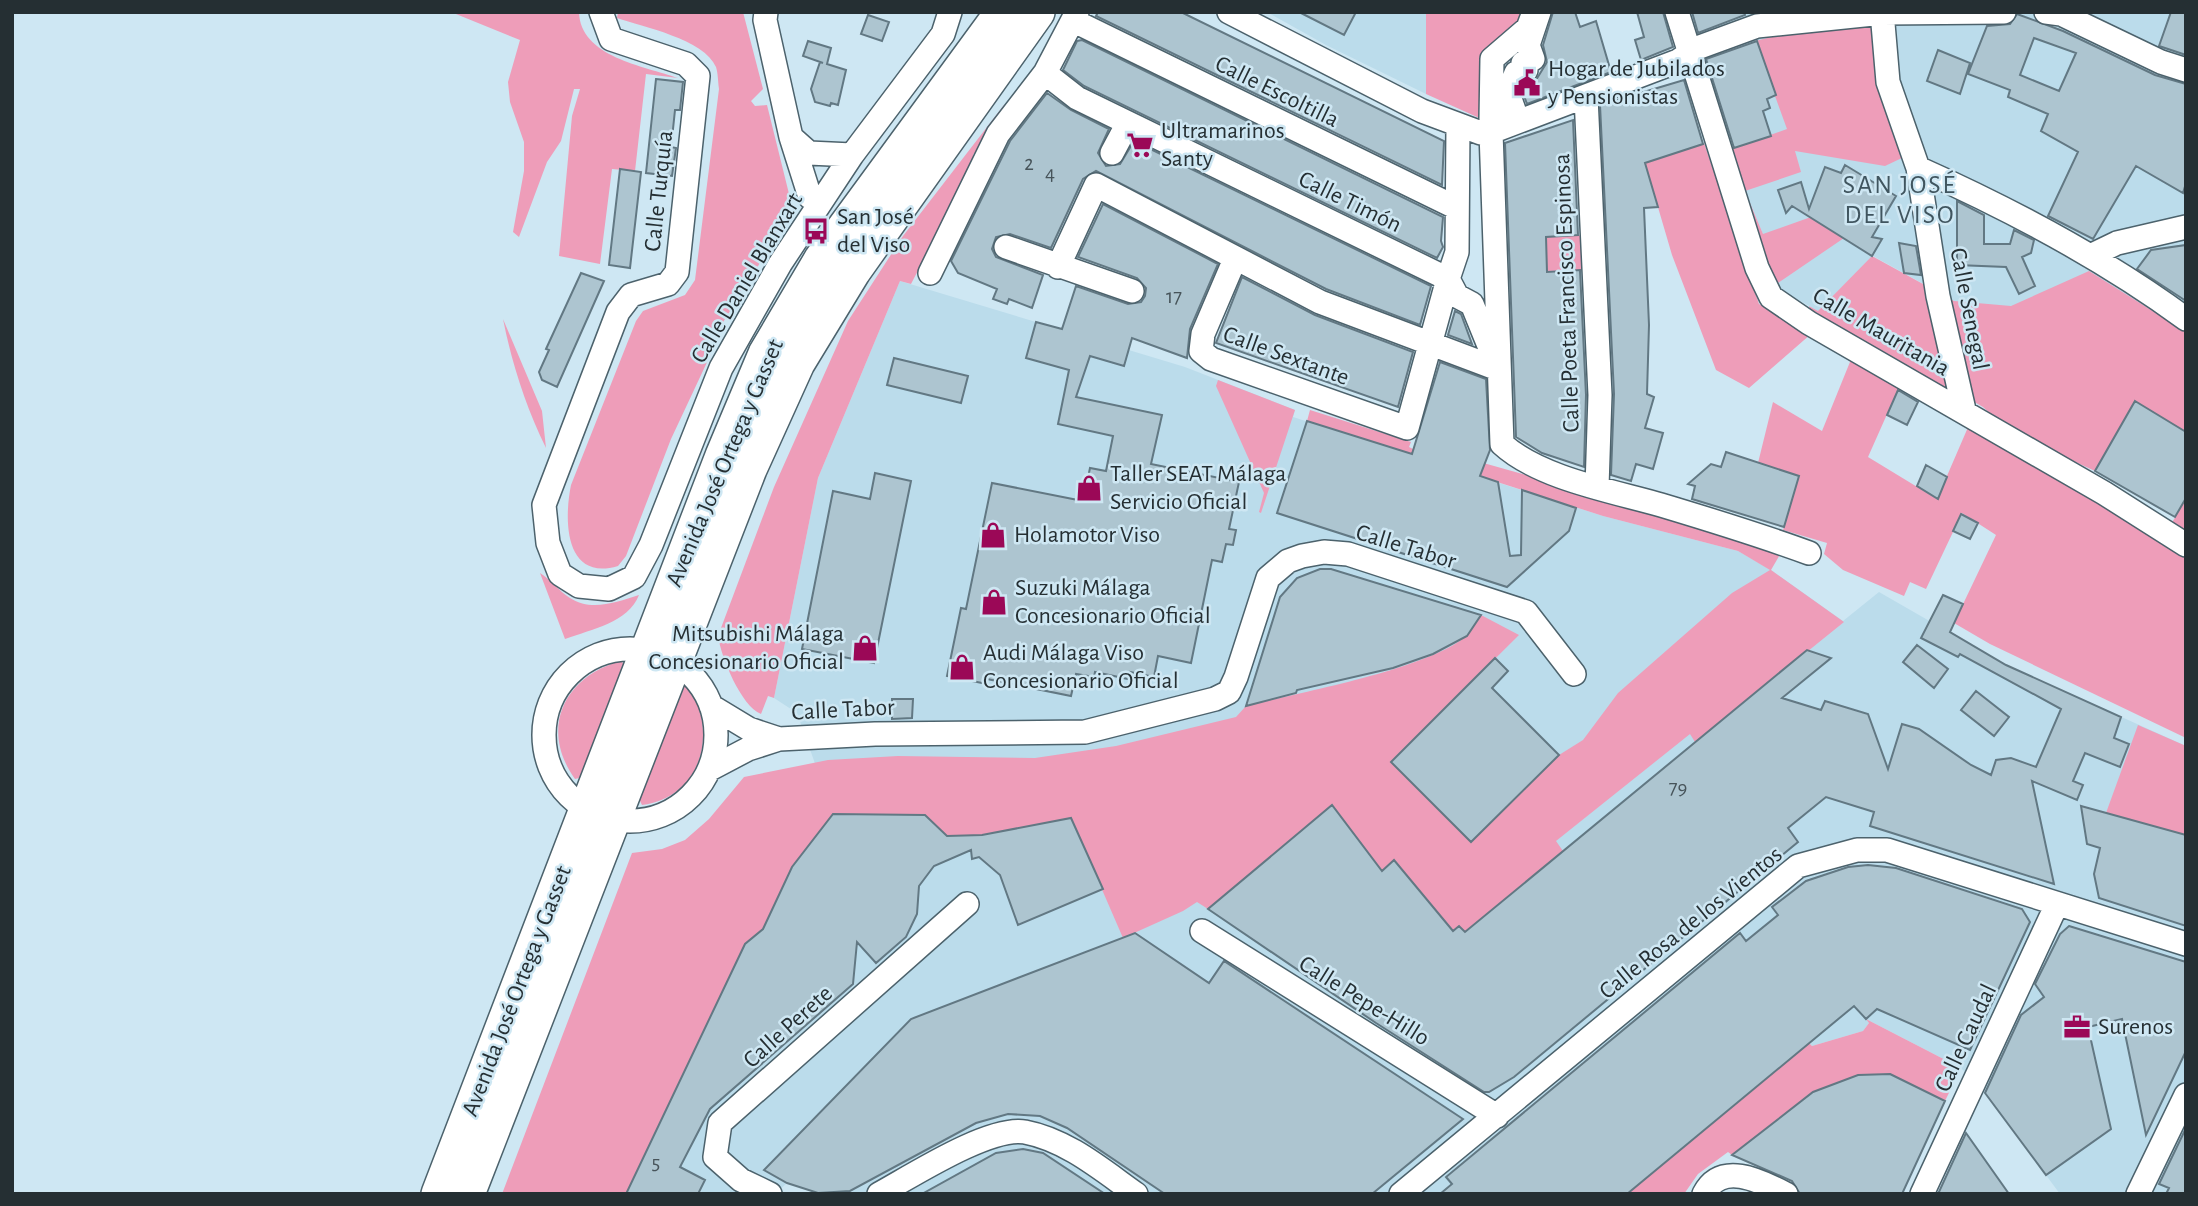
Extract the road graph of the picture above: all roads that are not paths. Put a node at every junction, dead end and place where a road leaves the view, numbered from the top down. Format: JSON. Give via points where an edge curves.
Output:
{"nodes":[{"id":1,"x":601,"y":12,"type":"edge"},
{"id":2,"x":766,"y":12,"type":"edge"},
{"id":3,"x":950,"y":12,"type":"edge"},
{"id":4,"x":1003,"y":12,"type":"edge"},
{"id":5,"x":1037,"y":12,"type":"edge"},
{"id":6,"x":1230,"y":12,"type":"edge"},
{"id":7,"x":1534,"y":12,"type":"edge"},
{"id":8,"x":1539,"y":12,"type":"edge"},
{"id":9,"x":1677,"y":12,"type":"edge"},
{"id":10,"x":1882,"y":12,"type":"edge"},
{"id":11,"x":2004,"y":12,"type":"edge"},
{"id":12,"x":2046,"y":12,"type":"edge"},
{"id":13,"x":1069,"y":15,"type":"edge"},
{"id":14,"x":1754,"y":19,"type":"edge"},
{"id":15,"x":1688,"y":53,"type":"junction"},
{"id":16,"x":2186,"y":71,"type":"edge"},
{"id":17,"x":1045,"y":73,"type":"junction"},
{"id":18,"x":1586,"y":97,"type":"junction"},
{"id":19,"x":1128,"y":123,"type":"junction"},
{"id":20,"x":1458,"y":126,"type":"junction"},
{"id":21,"x":1491,"y":132,"type":"junction"},
{"id":22,"x":791,"y":137,"type":"junction"},
{"id":23,"x":1112,"y":153,"type":"dead end"},
{"id":24,"x":852,"y":155,"type":"junction"},
{"id":25,"x":1918,"y":168,"type":"junction"},
{"id":26,"x":810,"y":197,"type":"dead end"},
{"id":27,"x":1457,"y":208,"type":"junction"},
{"id":28,"x":2186,"y":227,"type":"edge"},
{"id":29,"x":878,"y":235,"type":"junction"},
{"id":30,"x":1006,"y":247,"type":"dead end"},
{"id":31,"x":2090,"y":256,"type":"junction"},
{"id":32,"x":1235,"y":259,"type":"junction"},
{"id":33,"x":1058,"y":267,"type":"junction"},
{"id":34,"x":930,"y":273,"type":"dead end"},
{"id":35,"x":1448,"y":279,"type":"junction"},
{"id":36,"x":1496,"y":282,"type":"junction"},
{"id":37,"x":1132,"y":291,"type":"dead end"},
{"id":38,"x":1472,"y":304,"type":"junction"},
{"id":39,"x":2186,"y":319,"type":"edge"},
{"id":40,"x":1432,"y":345,"type":"junction"},
{"id":41,"x":1498,"y":369,"type":"junction"},
{"id":42,"x":1964,"y":411,"type":"junction"},
{"id":43,"x":1597,"y":487,"type":"junction"},
{"id":44,"x":2186,"y":545,"type":"edge"},
{"id":45,"x":1809,"y":552,"type":"dead end"},
{"id":46,"x":579,"y":586,"type":"joint"},
{"id":47,"x":662,"y":655,"type":"junction"},
{"id":48,"x":1574,"y":674,"type":"dead end"},
{"id":49,"x":711,"y":706,"type":"junction"},
{"id":50,"x":779,"y":740,"type":"junction"},
{"id":51,"x":710,"y":769,"type":"junction"},
{"id":52,"x":600,"y":815,"type":"junction"},
{"id":53,"x":967,"y":904,"type":"dead end"},
{"id":54,"x":2057,"y":904,"type":"junction"},
{"id":55,"x":1202,"y":931,"type":"dead end"},
{"id":56,"x":2186,"y":944,"type":"edge"},
{"id":57,"x":2186,"y":1095,"type":"edge"},
{"id":58,"x":1497,"y":1116,"type":"junction"},
{"id":59,"x":439,"y":1194,"type":"edge"},
{"id":60,"x":467,"y":1194,"type":"edge"},
{"id":61,"x":770,"y":1194,"type":"edge"},
{"id":62,"x":879,"y":1194,"type":"edge"},
{"id":63,"x":1136,"y":1194,"type":"edge"},
{"id":64,"x":1401,"y":1194,"type":"edge"},
{"id":65,"x":1704,"y":1194,"type":"edge"},
{"id":66,"x":1786,"y":1194,"type":"edge"},
{"id":67,"x":1922,"y":1194,"type":"edge"},
{"id":68,"x":2138,"y":1194,"type":"edge"}],
"edges":[{"from":1,"to":46,"type":"street","name":"Calle Turquía","via":[[611,39],[685,64],[698,76],[677,272],[668,284],[631,295],[618,312],[544,505],[556,567]]},
{"from":2,"to":22,"type":"street"},
{"from":3,"to":24,"type":"street","name":"Calle Daniel Blanxart","via":[[943,34]]},
{"from":4,"to":47,"type":"main road","name":"Avenida José Ortega y Gasset","via":[[834,243],[766,354]]},
{"from":5,"to":29,"type":"main road","name":"Avenida José Ortega y Gasset"},
{"from":6,"to":20,"type":"street"},
{"from":7,"to":8,"type":"street","via":[[1528,28],[1492,59],[1490,119],[1514,110],[1508,93],[1516,72],[1526,70],[1524,62],[1533,59],[1528,45]]},
{"from":9,"to":15,"type":"street","name":"Calle Mauritania"},
{"from":10,"to":11,"type":"street"},
{"from":10,"to":14,"type":"street"},
{"from":10,"to":25,"type":"street","name":"Calle Senegal","via":[[1888,82]]},
{"from":12,"to":16,"type":"street","via":[[2061,14]]},
{"from":13,"to":17,"type":"street"},
{"from":13,"to":27,"type":"street","name":"Calle Escoltilla"},
{"from":13,"to":29,"type":"street","name":"Avenida José Ortega y Gasset"},
{"from":14,"to":15,"type":"street"},
{"from":15,"to":18,"type":"street"},
{"from":15,"to":42,"type":"street","name":"Calle Mauritania","via":[[1730,193],[1771,297]]},
{"from":17,"to":19,"type":"street","name":"Calle Timón","via":[[1077,98]]},
{"from":17,"to":34,"type":"street","via":[[998,134]]},
{"from":18,"to":21,"type":"street"},
{"from":18,"to":43,"type":"street","name":"Calle Poeta Francisco Espinosa","via":[[1600,395]]},
{"from":19,"to":23,"type":"street"},
{"from":19,"to":35,"type":"street","name":"Calle Timón"},
{"from":20,"to":21,"type":"street"},
{"from":20,"to":27,"type":"street"},
{"from":21,"to":36,"type":"street"},
{"from":22,"to":24,"type":"street","via":[[808,153]]},
{"from":22,"to":26,"type":"street"},
{"from":24,"to":46,"type":"street","name":"Calle Daniel Blanxart","via":[[780,264],[721,368],[634,577],[610,589]]},
{"from":25,"to":31,"type":"street","via":[[1985,198]]},
{"from":25,"to":42,"type":"street","name":"Calle Senegal","via":[[1938,296]]},
{"from":27,"to":35,"type":"street","via":[[1457,252]]},
{"from":28,"to":31,"type":"street","via":[[2117,243]]},
{"from":29,"to":47,"type":"main road","name":"Avenida José Ortega y Gasset","via":[[797,363]]},
{"from":30,"to":33,"type":"street"},
{"from":31,"to":39,"type":"street","via":[[2129,277]]},
{"from":32,"to":33,"type":"street","via":[[1096,185]]},
{"from":32,"to":40,"type":"street","via":[[1320,302]]},
{"from":32,"to":40,"type":"street","name":"Calle Sextante","via":[[1203,334],[1201,351],[1211,359],[1407,428]]},
{"from":33,"to":37,"type":"street"},
{"from":35,"to":38,"type":"street","via":[[1457,296]]},
{"from":35,"to":40,"type":"street"},
{"from":36,"to":38,"type":"street","via":[[1488,298]]},
{"from":36,"to":41,"type":"street"},
{"from":38,"to":41,"type":"street"},
{"from":40,"to":41,"type":"street"},
{"from":41,"to":43,"type":"street","via":[[1502,444],[1519,461]]},
{"from":42,"to":44,"type":"street","name":"Calle Mauritania"},
{"from":43,"to":45,"type":"street"},
{"from":47,"to":49,"type":"street","via":[[694,675]]},
{"from":47,"to":52,"type":"main road","name":"Avenida José Ortega y Gasset"},
{"from":47,"to":52,"type":"street","via":[[612,650],[586,660],[564,679],[550,703],[543,731],[547,759],[559,785]]},
{"from":48,"to":50,"type":"street","name":"Calle Tabor","via":[[1526,612],[1348,554],[1324,552],[1289,561],[1268,578],[1236,677],[1229,692],[1215,699],[1085,732]]},
{"from":49,"to":50,"type":"street","name":"Calle Tabor","via":[[749,729]]},
{"from":49,"to":51,"type":"street","via":[[717,740]]},
{"from":50,"to":51,"type":"street","name":"Calle Tabor","via":[[748,749]]},
{"from":51,"to":52,"type":"street","via":[[695,793],[672,811],[645,820]]},
{"from":52,"to":59,"type":"main road","name":"Avenida José Ortega y Gasset"},
{"from":52,"to":60,"type":"main road","name":"Avenida José Ortega y Gasset"},
{"from":53,"to":61,"type":"street","name":"Calle Perete","via":[[720,1123],[715,1157],[741,1180]]},
{"from":54,"to":56,"type":"street","name":"Calle Rosa de los Vientos"},
{"from":54,"to":58,"type":"street","name":"Calle Rosa de los Vientos","via":[[1887,850],[1857,849],[1798,866]]},
{"from":54,"to":67,"type":"street","name":"Calle Caudal"},
{"from":55,"to":58,"type":"street","name":"Calle Pepe-Hillo"},
{"from":57,"to":68,"type":"street"},
{"from":58,"to":64,"type":"street","name":"Calle Rosa de los Vientos"},
{"from":62,"to":63,"type":"street","via":[[986,1137],[1023,1132],[1073,1150]]},
{"from":65,"to":66,"type":"street","via":[[1722,1177],[1747,1175]]}]}
